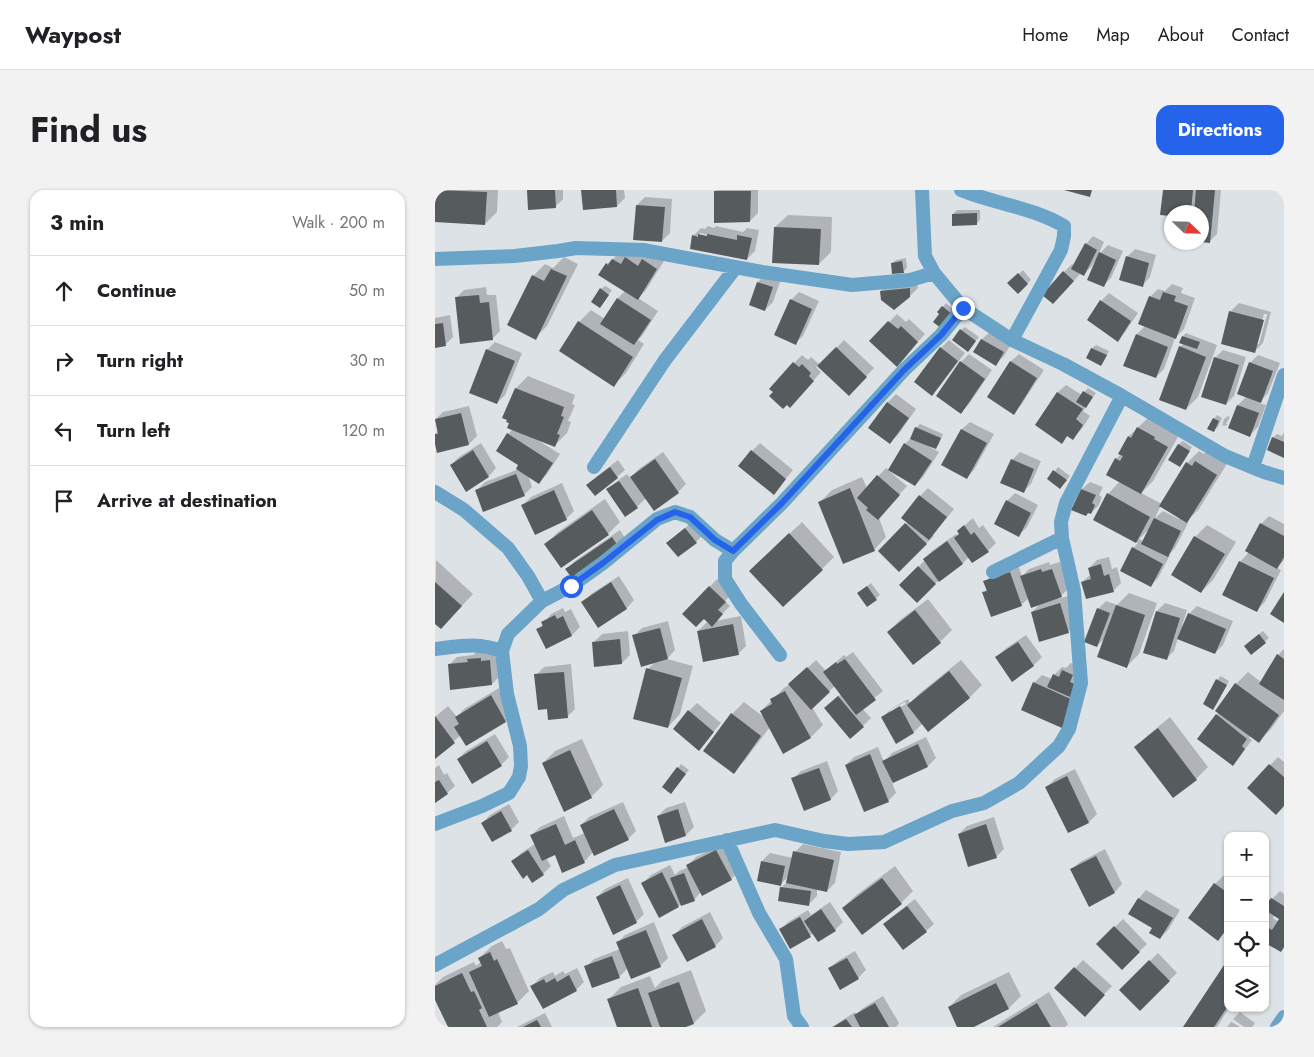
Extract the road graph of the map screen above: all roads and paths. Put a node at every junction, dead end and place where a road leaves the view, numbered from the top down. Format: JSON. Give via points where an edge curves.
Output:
{"nodes":[{"id":1,"x":922,"y":190,"type":"edge"},
{"id":2,"x":961,"y":190,"type":"edge"},
{"id":3,"x":435,"y":259,"type":"edge"},
{"id":4,"x":736,"y":267,"type":"junction"},
{"id":5,"x":934,"y":273,"type":"junction"},
{"id":6,"x":963,"y":308,"type":"junction"},
{"id":7,"x":1013,"y":340,"type":"junction"},
{"id":8,"x":1284,"y":375,"type":"edge"},
{"id":9,"x":1122,"y":396,"type":"junction"},
{"id":10,"x":594,"y":467,"type":"dead end"},
{"id":11,"x":1253,"y":467,"type":"junction"},
{"id":12,"x":1284,"y":478,"type":"edge"},
{"id":13,"x":435,"y":492,"type":"edge"},
{"id":14,"x":1062,"y":538,"type":"junction"},
{"id":15,"x":733,"y":551,"type":"junction"},
{"id":16,"x":993,"y":572,"type":"dead end"},
{"id":17,"x":542,"y":601,"type":"junction"},
{"id":18,"x":435,"y":649,"type":"edge"},
{"id":19,"x":502,"y":650,"type":"junction"},
{"id":20,"x":781,"y":655,"type":"dead end"},
{"id":21,"x":435,"y":824,"type":"edge"},
{"id":22,"x":727,"y":840,"type":"junction"},
{"id":23,"x":435,"y":965,"type":"edge"},
{"id":24,"x":1284,"y":1017,"type":"edge"},
{"id":25,"x":801,"y":1027,"type":"edge"},
{"id":26,"x":1277,"y":1027,"type":"edge"}],
"edges":[{"from":1,"to":5,"type":"street","via":[[925,256]]},
{"from":2,"to":7,"type":"street","via":[[1027,209],[1064,226],[1061,250]]},
{"from":3,"to":4,"type":"street","via":[[515,256],[576,248],[643,250]]},
{"from":4,"to":5,"type":"street","via":[[852,285],[910,280]]},
{"from":4,"to":10,"type":"street","via":[[665,360]]},
{"from":5,"to":6,"type":"street"},
{"from":6,"to":7,"type":"street"},
{"from":6,"to":15,"type":"street","via":[[782,503]]},
{"from":7,"to":9,"type":"street"},
{"from":8,"to":11,"type":"street"},
{"from":9,"to":11,"type":"street","via":[[1225,456]]},
{"from":9,"to":14,"type":"street","via":[[1066,503],[1061,522]]},
{"from":11,"to":12,"type":"street"},
{"from":13,"to":17,"type":"street","via":[[465,510],[508,548]]},
{"from":14,"to":16,"type":"street"},
{"from":14,"to":22,"type":"street","via":[[1074,591],[1081,682],[1069,729],[1059,746],[1019,783],[984,803],[952,811],[884,842],[848,844],[775,830]]},
{"from":15,"to":17,"type":"street","via":[[715,540],[690,517],[675,512],[657,520],[571,586]]},
{"from":15,"to":20,"type":"street","via":[[725,561],[725,579]]},
{"from":17,"to":19,"type":"street","via":[[507,634]]},
{"from":18,"to":19,"type":"street","via":[[474,645]]},
{"from":19,"to":21,"type":"street","via":[[507,694],[520,746],[519,777],[509,793]]},
{"from":22,"to":23,"type":"street","via":[[615,865],[563,890],[539,909]]},
{"from":22,"to":25,"type":"street","via":[[759,913],[786,959],[794,1016]]},
{"from":24,"to":26,"type":"street"}]}
